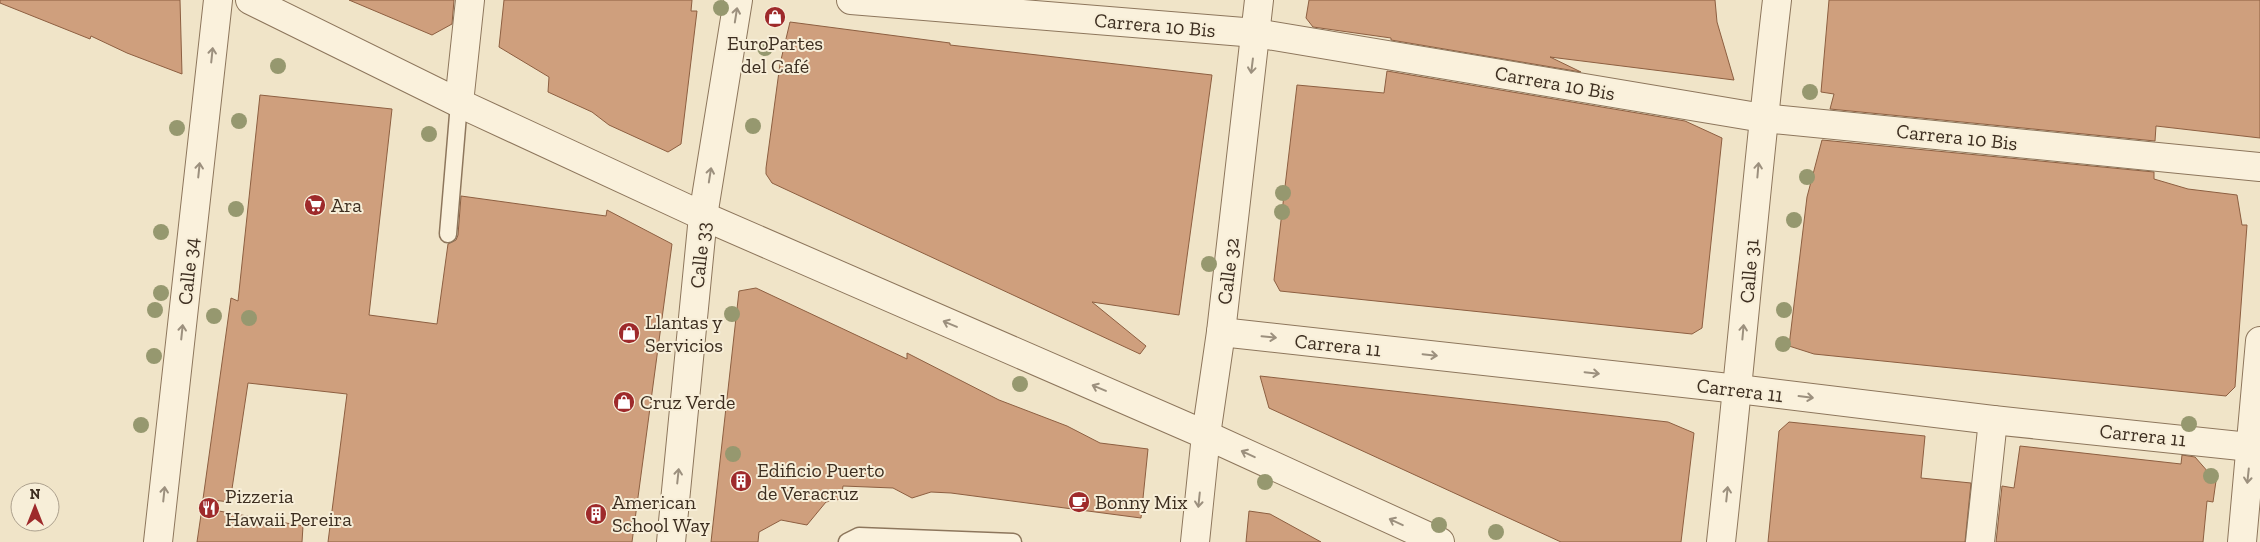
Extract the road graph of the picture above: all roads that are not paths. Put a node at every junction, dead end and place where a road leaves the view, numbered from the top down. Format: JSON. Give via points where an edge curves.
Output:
{"nodes":[{"id":1,"x":218,"y":0,"type":"edge"},
{"id":2,"x":250,"y":0,"type":"edge"},
{"id":3,"x":470,"y":0,"type":"edge"},
{"id":4,"x":738,"y":0,"type":"edge"},
{"id":5,"x":851,"y":0,"type":"edge"},
{"id":6,"x":1259,"y":0,"type":"edge"},
{"id":7,"x":1777,"y":0,"type":"edge"},
{"id":8,"x":1256,"y":33,"type":"junction"},
{"id":9,"x":459,"y":103,"type":"junction"},
{"id":10,"x":1763,"y":118,"type":"junction"},
{"id":11,"x":2260,"y":167,"type":"edge"},
{"id":12,"x":704,"y":216,"type":"junction"},
{"id":13,"x":448,"y":234,"type":"dead end"},
{"id":14,"x":1220,"y":332,"type":"junction"},
{"id":15,"x":2260,"y":341,"type":"edge"},
{"id":16,"x":1738,"y":389,"type":"junction"},
{"id":17,"x":1993,"y":420,"type":"junction"},
{"id":18,"x":1206,"y":434,"type":"junction"},
{"id":19,"x":2256,"y":447,"type":"edge"},
{"id":20,"x":158,"y":542,"type":"edge"},
{"id":21,"x":671,"y":542,"type":"edge"},
{"id":22,"x":847,"y":542,"type":"edge"},
{"id":23,"x":1013,"y":542,"type":"edge"},
{"id":24,"x":1194,"y":542,"type":"edge"},
{"id":25,"x":1440,"y":542,"type":"edge"},
{"id":26,"x":1722,"y":542,"type":"edge"},
{"id":27,"x":1980,"y":542,"type":"edge"},
{"id":28,"x":2242,"y":542,"type":"edge"}],
"edges":[{"from":20,"to":1,"type":"street","name":"Calle 34","one_way":true},
{"from":2,"to":9,"type":"street"},
{"from":3,"to":9,"type":"street"},
{"from":12,"to":4,"type":"street","name":"Calle 33","one_way":true},
{"from":5,"to":8,"type":"street","name":"Carrera 10 Bis"},
{"from":6,"to":8,"type":"street","name":"Calle 32"},
{"from":7,"to":10,"type":"street","name":"Calle 31"},
{"from":8,"to":10,"type":"street","name":"Carrera 10 Bis"},
{"from":8,"to":14,"type":"street","name":"Calle 32","one_way":true},
{"from":9,"to":12,"type":"street"},
{"from":9,"to":13,"type":"lane"},
{"from":10,"to":11,"type":"street","name":"Carrera 10 Bis"},
{"from":16,"to":10,"type":"street","name":"Calle 31","one_way":true},
{"from":18,"to":12,"type":"street","one_way":true},
{"from":21,"to":12,"type":"street","name":"Calle 33","one_way":true},
{"from":14,"to":16,"type":"street","name":"Carrera 11","one_way":true},
{"from":14,"to":18,"type":"street","name":"Calle 32"},
{"from":15,"to":19,"type":"street"},
{"from":16,"to":17,"type":"street","name":"Carrera 11","one_way":true},
{"from":26,"to":16,"type":"street","name":"Calle 31","one_way":true},
{"from":17,"to":19,"type":"street","name":"Carrera 11"},
{"from":17,"to":27,"type":"street"},
{"from":18,"to":24,"type":"street","name":"Calle 32","one_way":true},
{"from":25,"to":18,"type":"street","one_way":true},
{"from":19,"to":28,"type":"street","one_way":true},
{"from":22,"to":23,"type":"lane","via":[[859,536]]}]}
